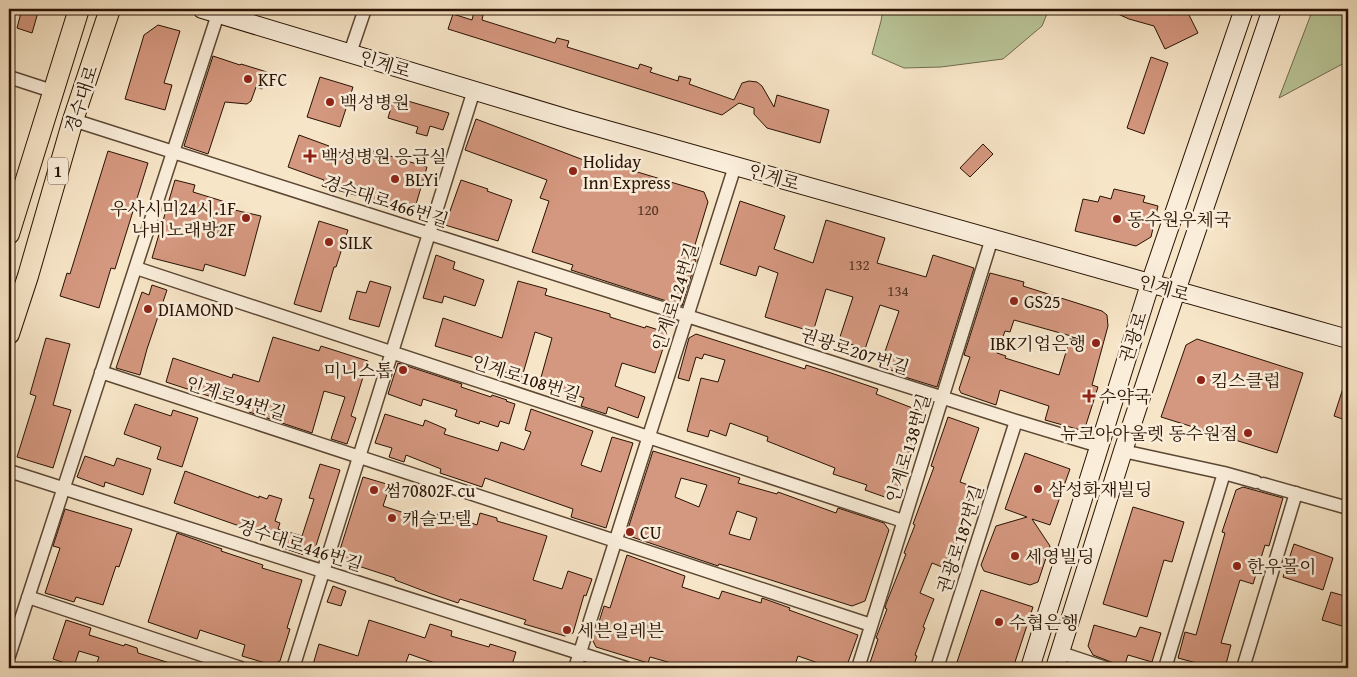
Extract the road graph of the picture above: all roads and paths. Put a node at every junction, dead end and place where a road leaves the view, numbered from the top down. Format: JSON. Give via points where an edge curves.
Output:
{"nodes":[{"id":1,"x":79,"y":9,"type":"edge"},
{"id":2,"x":110,"y":9,"type":"edge"},
{"id":3,"x":365,"y":9,"type":"edge"},
{"id":4,"x":1244,"y":9,"type":"edge"},
{"id":5,"x":1272,"y":9,"type":"edge"},
{"id":6,"x":210,"y":12,"type":"edge"},
{"id":7,"x":350,"y":54,"type":"junction"},
{"id":8,"x":9,"y":76,"type":"edge"},
{"id":9,"x":474,"y":90,"type":"junction"},
{"id":10,"x":52,"y":91,"type":"junction"},
{"id":11,"x":73,"y":120,"type":"junction"},
{"id":12,"x":174,"y":152,"type":"junction"},
{"id":13,"x":735,"y":166,"type":"junction"},
{"id":14,"x":9,"y":234,"type":"edge"},
{"id":15,"x":430,"y":234,"type":"junction"},
{"id":16,"x":992,"y":238,"type":"junction"},
{"id":17,"x":136,"y":268,"type":"junction"},
{"id":18,"x":1150,"y":284,"type":"junction"},
{"id":19,"x":1176,"y":291,"type":"junction"},
{"id":20,"x":687,"y":316,"type":"junction"},
{"id":21,"x":9,"y":334,"type":"edge"},
{"id":22,"x":1348,"y":340,"type":"edge"},
{"id":23,"x":392,"y":353,"type":"junction"},
{"id":24,"x":101,"y":372,"type":"junction"},
{"id":25,"x":942,"y":397,"type":"junction"},
{"id":26,"x":1016,"y":421,"type":"junction"},
{"id":27,"x":648,"y":437,"type":"junction"},
{"id":28,"x":1099,"y":446,"type":"junction"},
{"id":29,"x":1123,"y":451,"type":"junction"},
{"id":30,"x":360,"y":457,"type":"junction"},
{"id":31,"x":9,"y":470,"type":"edge"},
{"id":32,"x":1224,"y":473,"type":"junction"},
{"id":33,"x":64,"y":488,"type":"junction"},
{"id":34,"x":1296,"y":493,"type":"junction"},
{"id":35,"x":1348,"y":508,"type":"edge"},
{"id":36,"x":903,"y":522,"type":"junction"},
{"id":37,"x":616,"y":541,"type":"junction"},
{"id":38,"x":324,"y":571,"type":"junction"},
{"id":39,"x":28,"y":597,"type":"junction"},
{"id":40,"x":871,"y":625,"type":"junction"},
{"id":41,"x":580,"y":653,"type":"junction"},
{"id":42,"x":9,"y":656,"type":"edge"},
{"id":43,"x":1058,"y":660,"type":"edge"},
{"id":44,"x":241,"y":668,"type":"edge"},
{"id":45,"x":293,"y":668,"type":"edge"},
{"id":46,"x":575,"y":668,"type":"edge"},
{"id":47,"x":626,"y":668,"type":"edge"},
{"id":48,"x":858,"y":668,"type":"edge"},
{"id":49,"x":937,"y":668,"type":"edge"},
{"id":50,"x":1030,"y":668,"type":"edge"},
{"id":51,"x":1106,"y":668,"type":"edge"},
{"id":52,"x":1165,"y":668,"type":"edge"},
{"id":53,"x":1243,"y":668,"type":"edge"}],
"edges":[{"from":1,"to":10,"type":"main road","name":"경수대로","number":"1"},
{"from":2,"to":11,"type":"main road","name":"경수대로","number":"1"},
{"from":3,"to":7,"type":"street"},
{"from":4,"to":18,"type":"street","name":"권광로"},
{"from":5,"to":19,"type":"street","name":"권광로"},
{"from":6,"to":7,"type":"street","name":"인계로"},
{"from":6,"to":12,"type":"street"},
{"from":7,"to":9,"type":"street","name":"인계로"},
{"from":8,"to":10,"type":"street"},
{"from":9,"to":13,"type":"street","name":"인계로"},
{"from":9,"to":15,"type":"street"},
{"from":10,"to":14,"type":"main road","name":"경수대로","number":"1"},
{"from":11,"to":12,"type":"street","name":"경수대로466번길"},
{"from":11,"to":21,"type":"main road","name":"경수대로","number":"1"},
{"from":12,"to":15,"type":"street","name":"경수대로466번길"},
{"from":12,"to":17,"type":"street"},
{"from":13,"to":16,"type":"street","name":"인계로"},
{"from":13,"to":20,"type":"street","name":"인계로124번길"},
{"from":15,"to":20,"type":"street","name":"경수대로466번길"},
{"from":15,"to":23,"type":"street"},
{"from":16,"to":18,"type":"street","name":"인계로"},
{"from":16,"to":25,"type":"street","name":"인계로138번길"},
{"from":17,"to":23,"type":"street"},
{"from":17,"to":24,"type":"street"},
{"from":18,"to":19,"type":"street","name":"인계로"},
{"from":18,"to":28,"type":"street","name":"권광로"},
{"from":19,"to":22,"type":"street","name":"인계로"},
{"from":19,"to":29,"type":"street","name":"권광로"},
{"from":20,"to":25,"type":"street","name":"권광로207번길"},
{"from":20,"to":27,"type":"street","name":"인계로124번길"},
{"from":23,"to":27,"type":"street","name":"인계로108번길"},
{"from":23,"to":30,"type":"street"},
{"from":24,"to":30,"type":"street","name":"인계로94번길"},
{"from":24,"to":33,"type":"street"},
{"from":25,"to":26,"type":"street","name":"권광로207번길"},
{"from":25,"to":36,"type":"street","name":"인계로138번길"},
{"from":26,"to":28,"type":"street","name":"권광로207번길"},
{"from":26,"to":49,"type":"street","name":"권광로187번길"},
{"from":27,"to":36,"type":"street"},
{"from":27,"to":37,"type":"street","name":"인계로124번길"},
{"from":28,"to":50,"type":"street","name":"권광로"},
{"from":29,"to":32,"type":"street"},
{"from":29,"to":43,"type":"street","name":"권광로"},
{"from":30,"to":37,"type":"street"},
{"from":30,"to":38,"type":"street"},
{"from":31,"to":33,"type":"street","name":"경수대로446번길"},
{"from":32,"to":34,"type":"street"},
{"from":32,"to":52,"type":"street"},
{"from":33,"to":38,"type":"street","name":"경수대로446번길"},
{"from":33,"to":39,"type":"street"},
{"from":34,"to":35,"type":"street"},
{"from":34,"to":53,"type":"street"},
{"from":36,"to":40,"type":"street","name":"인계로138번길"},
{"from":37,"to":40,"type":"street"},
{"from":37,"to":41,"type":"street","name":"인계로124번길"},
{"from":38,"to":41,"type":"street","name":"경수대로446번길"},
{"from":38,"to":45,"type":"street"},
{"from":39,"to":42,"type":"street"},
{"from":39,"to":44,"type":"street"},
{"from":40,"to":48,"type":"street","name":"인계로138번길"},
{"from":41,"to":46,"type":"street","name":"인계로124번길"},
{"from":41,"to":47,"type":"street"},
{"from":43,"to":51,"type":"street"}]}
